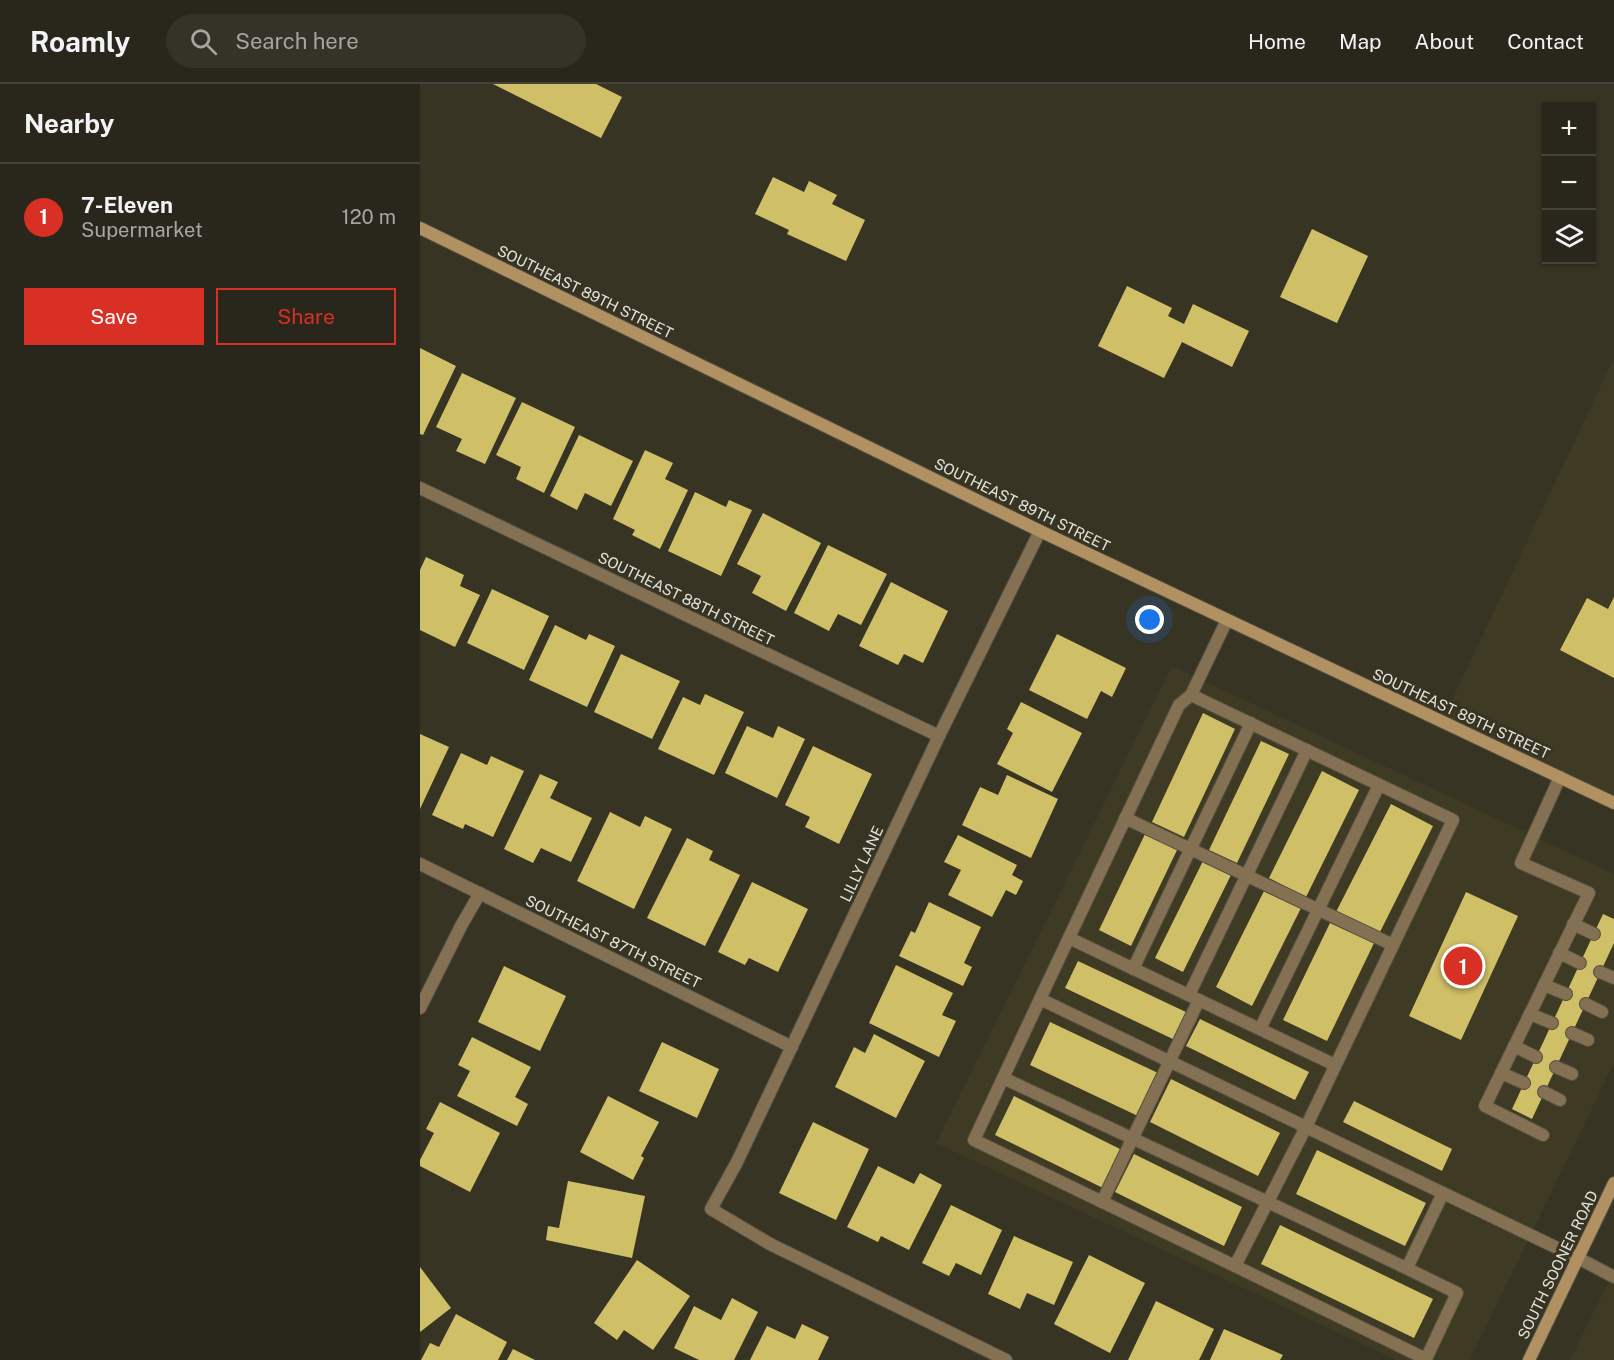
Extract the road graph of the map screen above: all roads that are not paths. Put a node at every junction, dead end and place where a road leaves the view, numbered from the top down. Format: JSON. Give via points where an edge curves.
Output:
{"nodes":[{"id":1,"x":420,"y":228,"type":"edge"},
{"id":2,"x":420,"y":488,"type":"edge"},
{"id":3,"x":1040,"y":531,"type":"junction"},
{"id":4,"x":1227,"y":620,"type":"junction"},
{"id":5,"x":1191,"y":695,"type":"junction"},
{"id":6,"x":1251,"y":723,"type":"junction"},
{"id":7,"x":939,"y":736,"type":"junction"},
{"id":8,"x":1307,"y":750,"type":"junction"},
{"id":9,"x":1560,"y":777,"type":"junction"},
{"id":10,"x":1379,"y":785,"type":"junction"},
{"id":11,"x":1614,"y":803,"type":"edge"},
{"id":12,"x":1125,"y":818,"type":"junction"},
{"id":13,"x":1190,"y":850,"type":"junction"},
{"id":14,"x":420,"y":864,"type":"edge"},
{"id":15,"x":1246,"y":877,"type":"junction"},
{"id":16,"x":480,"y":893,"type":"junction"},
{"id":17,"x":1318,"y":910,"type":"junction"},
{"id":18,"x":1574,"y":924,"type":"junction"},
{"id":19,"x":1594,"y":934,"type":"dead end"},
{"id":20,"x":1069,"y":938,"type":"junction"},
{"id":21,"x":1393,"y":945,"type":"junction"},
{"id":22,"x":1559,"y":953,"type":"junction"},
{"id":23,"x":1580,"y":963,"type":"dead end"},
{"id":24,"x":1132,"y":969,"type":"junction"},
{"id":25,"x":1600,"y":972,"type":"dead end"},
{"id":26,"x":1614,"y":978,"type":"edge"},
{"id":27,"x":1544,"y":985,"type":"junction"},
{"id":28,"x":1566,"y":994,"type":"dead end"},
{"id":29,"x":1194,"y":998,"type":"junction"},
{"id":30,"x":1040,"y":999,"type":"junction"},
{"id":31,"x":1586,"y":1004,"type":"dead end"},
{"id":32,"x":420,"y":1008,"type":"edge"},
{"id":33,"x":1602,"y":1012,"type":"dead end"},
{"id":34,"x":1530,"y":1014,"type":"junction"},
{"id":35,"x":1552,"y":1023,"type":"dead end"},
{"id":36,"x":1260,"y":1029,"type":"junction"},
{"id":37,"x":1572,"y":1033,"type":"dead end"},
{"id":38,"x":1588,"y":1040,"type":"dead end"},
{"id":39,"x":1514,"y":1046,"type":"junction"},
{"id":40,"x":792,"y":1047,"type":"junction"},
{"id":41,"x":1536,"y":1057,"type":"dead end"},
{"id":42,"x":1170,"y":1062,"type":"junction"},
{"id":43,"x":1335,"y":1065,"type":"junction"},
{"id":44,"x":1556,"y":1066,"type":"dead end"},
{"id":45,"x":1501,"y":1073,"type":"junction"},
{"id":46,"x":1572,"y":1074,"type":"dead end"},
{"id":47,"x":1003,"y":1078,"type":"junction"},
{"id":48,"x":1524,"y":1083,"type":"dead end"},
{"id":49,"x":1544,"y":1092,"type":"dead end"},
{"id":50,"x":1560,"y":1100,"type":"dead end"},
{"id":51,"x":1306,"y":1127,"type":"junction"},
{"id":52,"x":1543,"y":1135,"type":"dead end"},
{"id":53,"x":1133,"y":1138,"type":"junction"},
{"id":54,"x":1614,"y":1184,"type":"edge"},
{"id":55,"x":1443,"y":1193,"type":"junction"},
{"id":56,"x":1102,"y":1202,"type":"junction"},
{"id":57,"x":1267,"y":1202,"type":"junction"},
{"id":58,"x":1578,"y":1258,"type":"junction"},
{"id":59,"x":1235,"y":1266,"type":"junction"},
{"id":60,"x":1407,"y":1268,"type":"junction"},
{"id":61,"x":1614,"y":1277,"type":"edge"},
{"id":62,"x":1006,"y":1360,"type":"edge"},
{"id":63,"x":1529,"y":1360,"type":"edge"}],
"edges":[{"from":1,"to":3,"type":"street","name":"SOUTHEAST 89TH STREET"},
{"from":2,"to":7,"type":"street","name":"SOUTHEAST 88TH STREET"},
{"from":3,"to":4,"type":"street","name":"SOUTHEAST 89TH STREET"},
{"from":3,"to":7,"type":"street","name":"LILLY LANE"},
{"from":4,"to":5,"type":"street"},
{"from":4,"to":9,"type":"street","name":"SOUTHEAST 89TH STREET"},
{"from":5,"to":6,"type":"street"},
{"from":5,"to":12,"type":"street","via":[[1179,705]]},
{"from":6,"to":8,"type":"street"},
{"from":6,"to":13,"type":"street"},
{"from":7,"to":40,"type":"street","name":"LILLY LANE"},
{"from":8,"to":10,"type":"street"},
{"from":8,"to":15,"type":"street"},
{"from":9,"to":11,"type":"street","name":"SOUTHEAST 89TH STREET"},
{"from":9,"to":18,"type":"street","via":[[1521,862],[1589,893]]},
{"from":10,"to":17,"type":"street"},
{"from":10,"to":21,"type":"street","via":[[1453,820]]},
{"from":12,"to":13,"type":"street"},
{"from":12,"to":20,"type":"street"},
{"from":13,"to":15,"type":"street"},
{"from":13,"to":24,"type":"street"},
{"from":14,"to":16,"type":"street","name":"SOUTHEAST 87TH STREET"},
{"from":15,"to":17,"type":"street"},
{"from":15,"to":29,"type":"street"},
{"from":16,"to":32,"type":"street"},
{"from":16,"to":40,"type":"street","name":"SOUTHEAST 87TH STREET"},
{"from":17,"to":21,"type":"street"},
{"from":17,"to":36,"type":"street"},
{"from":18,"to":19,"type":"street"},
{"from":18,"to":22,"type":"street"},
{"from":20,"to":24,"type":"street"},
{"from":20,"to":30,"type":"street"},
{"from":21,"to":43,"type":"street"},
{"from":22,"to":23,"type":"street"},
{"from":22,"to":27,"type":"street"},
{"from":24,"to":29,"type":"street"},
{"from":25,"to":26,"type":"street"},
{"from":27,"to":28,"type":"street"},
{"from":27,"to":34,"type":"street"},
{"from":29,"to":36,"type":"street"},
{"from":29,"to":42,"type":"street"},
{"from":30,"to":42,"type":"street"},
{"from":30,"to":47,"type":"street"},
{"from":31,"to":33,"type":"street"},
{"from":34,"to":35,"type":"street"},
{"from":34,"to":39,"type":"street"},
{"from":36,"to":43,"type":"street"},
{"from":37,"to":38,"type":"street"},
{"from":39,"to":41,"type":"street"},
{"from":39,"to":45,"type":"street"},
{"from":40,"to":62,"type":"street","name":"LILLY LANE","via":[[711,1209],[770,1244]]},
{"from":42,"to":51,"type":"street"},
{"from":42,"to":53,"type":"street"},
{"from":43,"to":51,"type":"street"},
{"from":44,"to":46,"type":"street"},
{"from":45,"to":48,"type":"street"},
{"from":45,"to":52,"type":"street","via":[[1485,1106]]},
{"from":47,"to":53,"type":"street"},
{"from":47,"to":56,"type":"street","via":[[974,1140]]},
{"from":49,"to":50,"type":"street"},
{"from":51,"to":55,"type":"street"},
{"from":51,"to":57,"type":"street"},
{"from":53,"to":56,"type":"street"},
{"from":53,"to":57,"type":"street"},
{"from":54,"to":58,"type":"street","name":"SOUTH SOONER ROAD"},
{"from":55,"to":58,"type":"street"},
{"from":55,"to":60,"type":"street"},
{"from":56,"to":59,"type":"street"},
{"from":57,"to":59,"type":"street"},
{"from":57,"to":60,"type":"street"},
{"from":58,"to":61,"type":"street"},
{"from":58,"to":63,"type":"street","name":"SOUTH SOONER ROAD"},
{"from":59,"to":60,"type":"street","via":[[1426,1359],[1457,1293]]}]}
